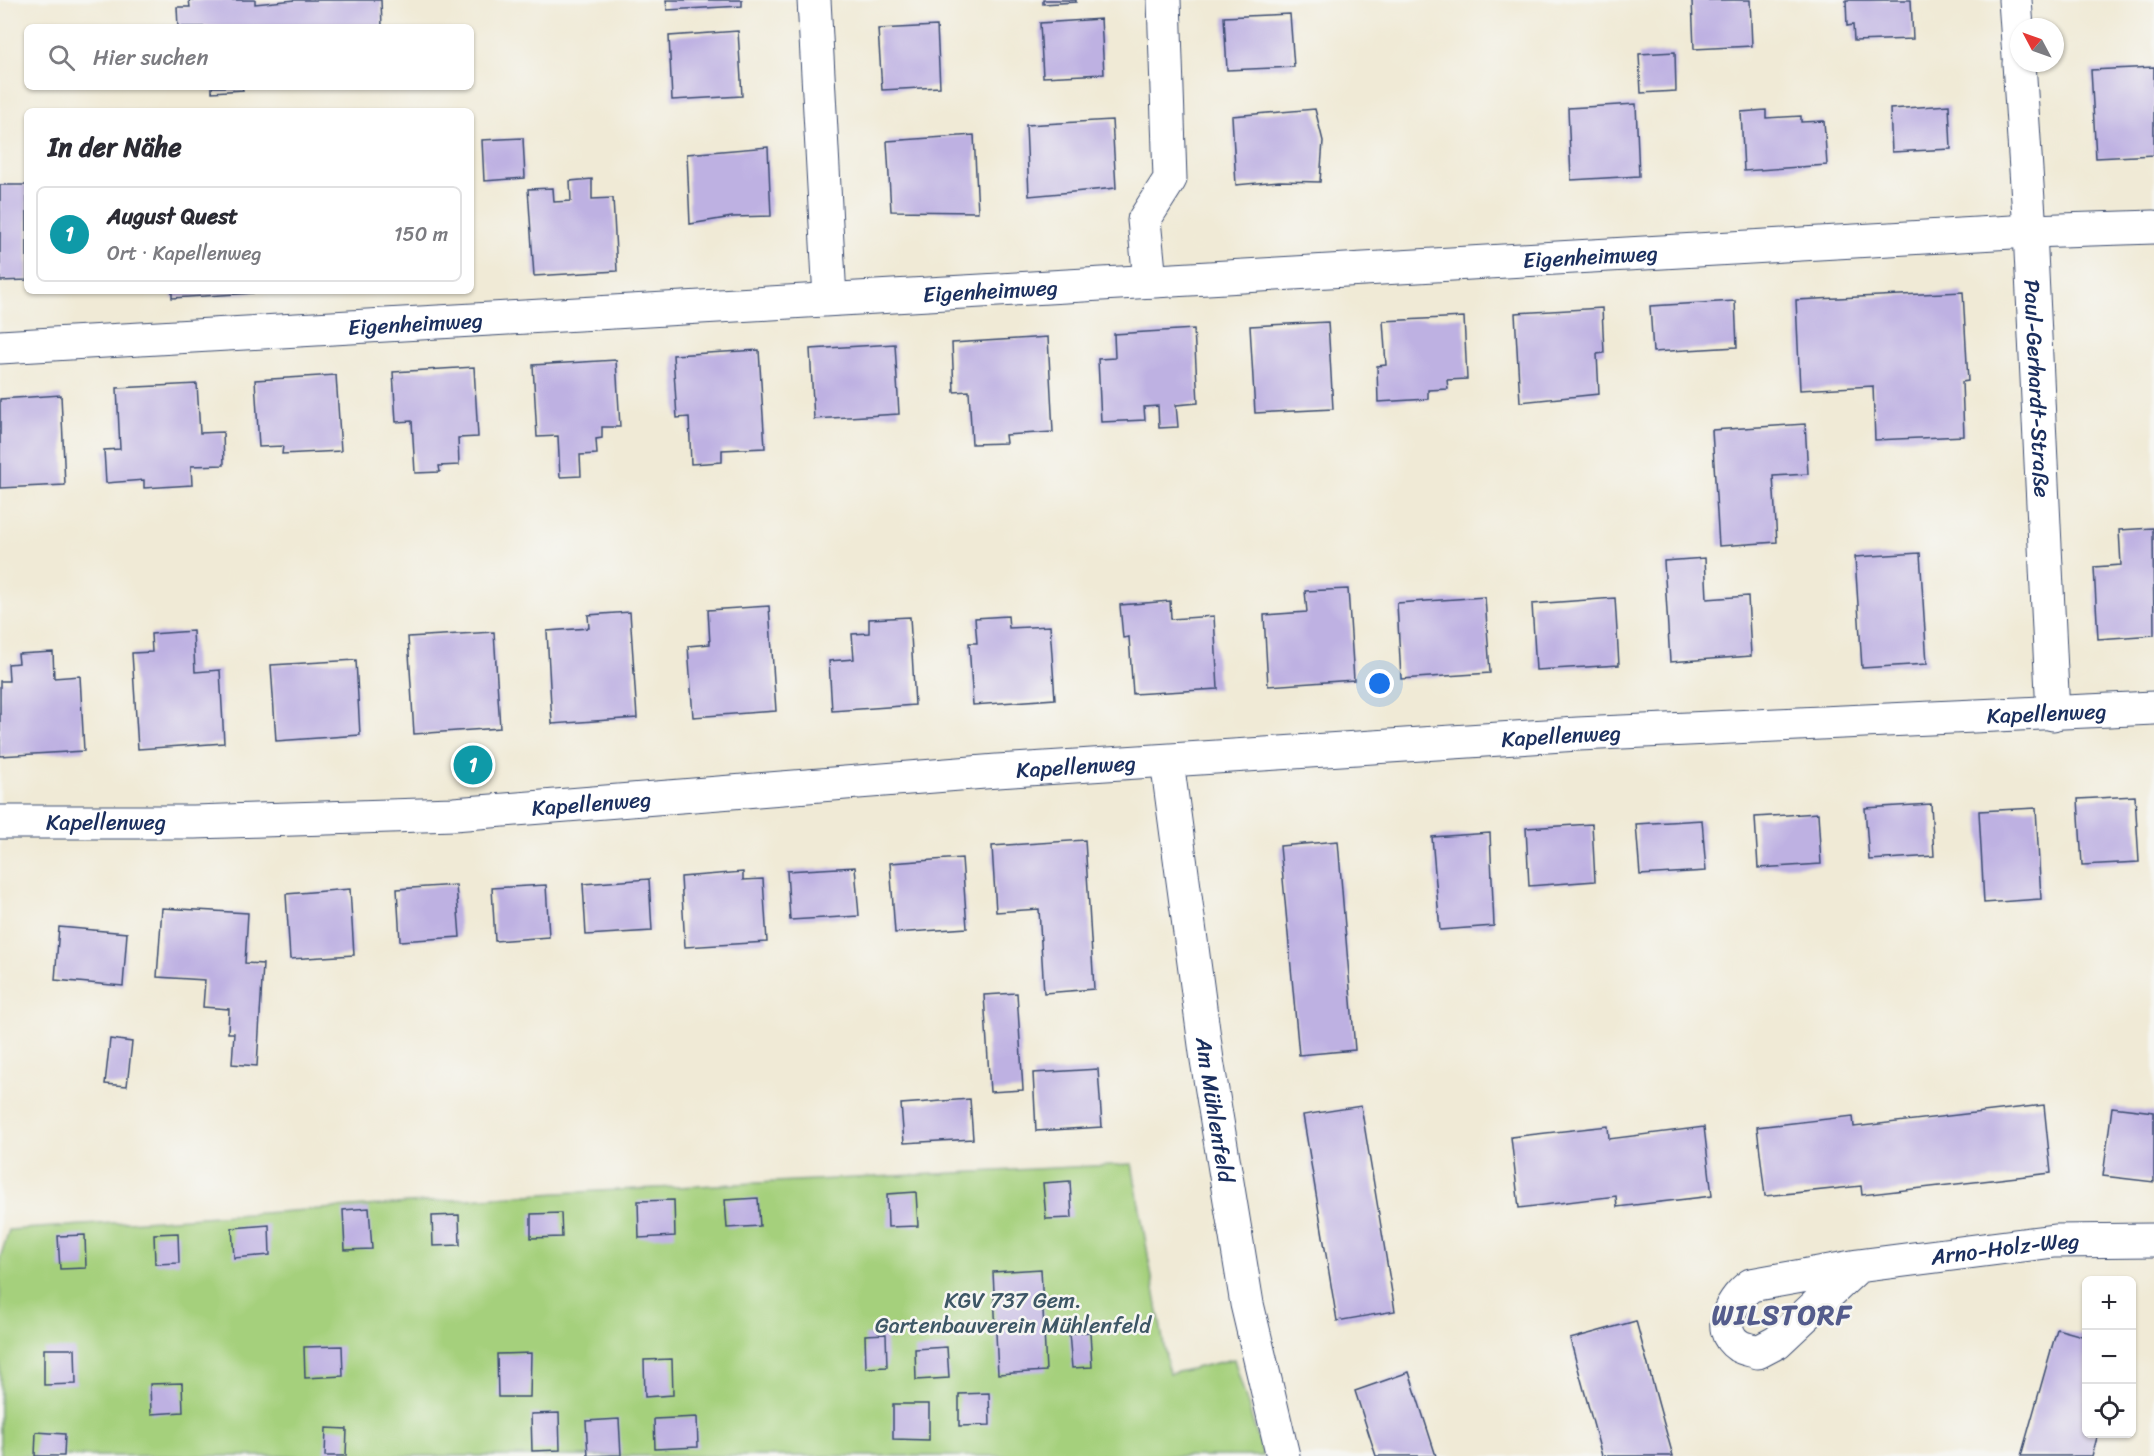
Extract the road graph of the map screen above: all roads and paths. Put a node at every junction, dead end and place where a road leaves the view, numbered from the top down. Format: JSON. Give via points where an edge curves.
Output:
{"nodes":[{"id":1,"x":814,"y":0,"type":"edge"},
{"id":2,"x":1164,"y":0,"type":"edge"},
{"id":3,"x":2015,"y":0,"type":"edge"},
{"id":4,"x":2016,"y":18,"type":"edge"},
{"id":5,"x":2020,"y":72,"type":"edge"},
{"id":6,"x":2154,"y":227,"type":"edge"},
{"id":7,"x":2030,"y":231,"type":"junction"},
{"id":8,"x":1150,"y":281,"type":"junction"},
{"id":9,"x":830,"y":299,"type":"junction"},
{"id":10,"x":0,"y":346,"type":"edge"},
{"id":11,"x":2154,"y":708,"type":"edge"},
{"id":12,"x":2053,"y":714,"type":"junction"},
{"id":13,"x":1167,"y":761,"type":"junction"},
{"id":14,"x":0,"y":822,"type":"edge"},
{"id":15,"x":2154,"y":1240,"type":"edge"},
{"id":16,"x":1858,"y":1266,"type":"dead end"},
{"id":17,"x":1283,"y":1456,"type":"edge"}],
"edges":[{"from":1,"to":9,"type":"street"},
{"from":2,"to":8,"type":"street","via":[[1170,179],[1144,220]]},
{"from":3,"to":4,"type":"street"},
{"from":5,"to":7,"type":"street","name":"Paul-Gerhardt-Straße"},
{"from":6,"to":7,"type":"street","name":"Eigenheimweg"},
{"from":7,"to":8,"type":"street","name":"Eigenheimweg"},
{"from":7,"to":12,"type":"street","name":"Paul-Gerhardt-Straße"},
{"from":8,"to":9,"type":"street","name":"Eigenheimweg"},
{"from":9,"to":10,"type":"street","name":"Eigenheimweg"},
{"from":11,"to":12,"type":"street","name":"Kapellenweg"},
{"from":12,"to":13,"type":"street","name":"Kapellenweg","via":[[1578,735]]},
{"from":13,"to":14,"type":"street","name":"Kapellenweg","via":[[454,814],[194,822]]},
{"from":13,"to":17,"type":"street","name":"Am Mühlenfeld","via":[[1207,1060],[1247,1304]]},
{"from":15,"to":16,"type":"street","name":"Arno-Holz-Weg","via":[[2054,1240]]}]}
